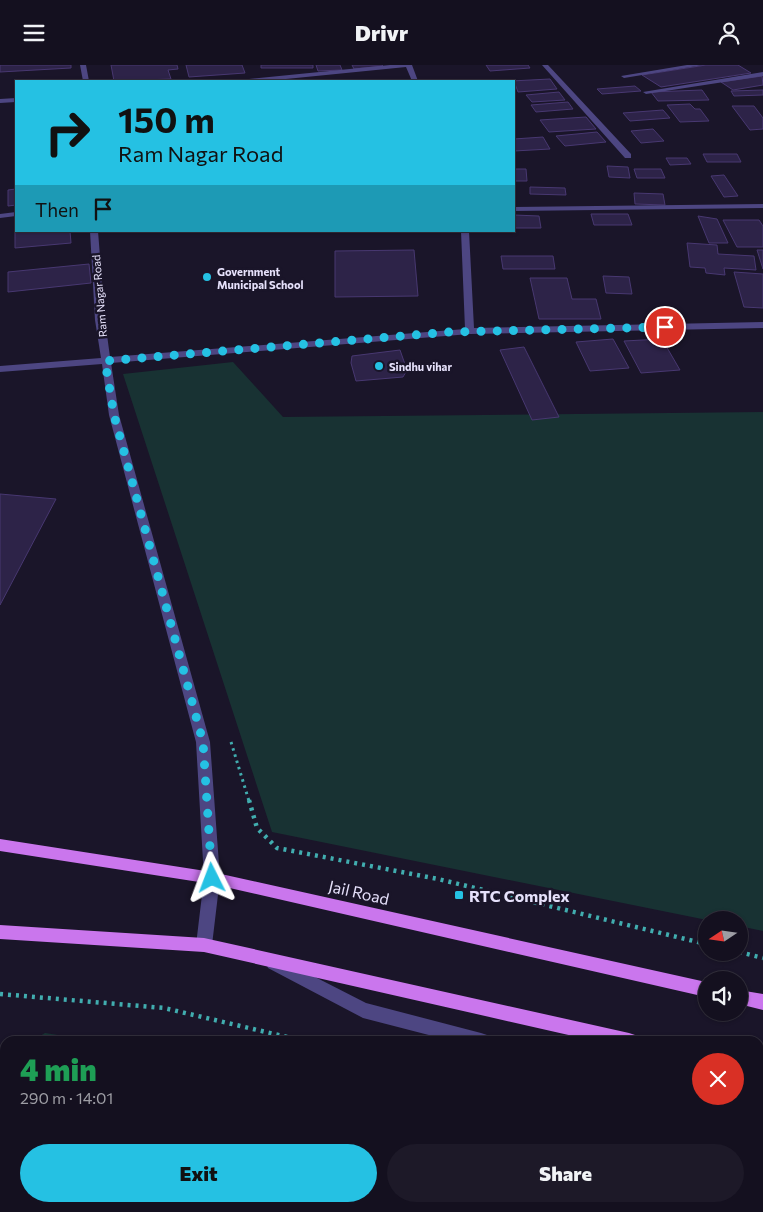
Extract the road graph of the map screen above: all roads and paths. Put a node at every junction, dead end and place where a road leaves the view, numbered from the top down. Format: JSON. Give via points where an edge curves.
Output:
{"nodes":[{"id":1,"x":83,"y":65,"type":"edge"},
{"id":2,"x":408,"y":65,"type":"edge"},
{"id":3,"x":545,"y":65,"type":"edge"},
{"id":4,"x":700,"y":65,"type":"edge"},
{"id":5,"x":757,"y":65,"type":"edge"},
{"id":6,"x":763,"y":70,"type":"edge"},
{"id":7,"x":763,"y":74,"type":"edge"},
{"id":8,"x":624,"y":76,"type":"dead end"},
{"id":9,"x":86,"y":80,"type":"edge"},
{"id":10,"x":258,"y":80,"type":"edge"},
{"id":11,"x":415,"y":80,"type":"edge"},
{"id":12,"x":646,"y":92,"type":"dead end"},
{"id":13,"x":15,"y":100,"type":"edge"},
{"id":14,"x":0,"y":101,"type":"edge"},
{"id":15,"x":628,"y":156,"type":"dead end"},
{"id":16,"x":763,"y":205,"type":"edge"},
{"id":17,"x":515,"y":209,"type":"edge"},
{"id":18,"x":15,"y":214,"type":"edge"},
{"id":19,"x":0,"y":216,"type":"edge"},
{"id":20,"x":94,"y":232,"type":"edge"},
{"id":21,"x":465,"y":232,"type":"edge"},
{"id":22,"x":763,"y":325,"type":"edge"},
{"id":23,"x":470,"y":331,"type":"junction"},
{"id":24,"x":105,"y":361,"type":"junction"},
{"id":25,"x":0,"y":369,"type":"edge"},
{"id":26,"x":230,"y":737,"type":"dead end"},
{"id":27,"x":0,"y":845,"type":"edge"},
{"id":28,"x":28,"y":848,"type":"junction"},
{"id":29,"x":0,"y":851,"type":"edge"},
{"id":30,"x":212,"y":878,"type":"junction"},
{"id":31,"x":0,"y":932,"type":"edge"},
{"id":32,"x":698,"y":942,"type":"edge"},
{"id":33,"x":204,"y":945,"type":"junction"},
{"id":34,"x":748,"y":954,"type":"edge"},
{"id":35,"x":763,"y":958,"type":"edge"},
{"id":36,"x":265,"y":959,"type":"junction"},
{"id":37,"x":698,"y":987,"type":"edge"},
{"id":38,"x":0,"y":994,"type":"edge"},
{"id":39,"x":748,"y":999,"type":"edge"},
{"id":40,"x":763,"y":1002,"type":"edge"},
{"id":41,"x":283,"y":1036,"type":"edge"},
{"id":42,"x":461,"y":1036,"type":"edge"},
{"id":43,"x":608,"y":1036,"type":"edge"}],
"edges":[{"from":1,"to":9,"type":"street"},
{"from":2,"to":10,"type":"street"},
{"from":2,"to":11,"type":"street"},
{"from":3,"to":15,"type":"street"},
{"from":4,"to":8,"type":"street"},
{"from":5,"to":6,"type":"street"},
{"from":7,"to":12,"type":"street"},
{"from":13,"to":14,"type":"street"},
{"from":16,"to":17,"type":"street"},
{"from":18,"to":19,"type":"street"},
{"from":20,"to":24,"type":"street","name":"Ram Nagar Road"},
{"from":21,"to":23,"type":"street"},
{"from":22,"to":23,"type":"street"},
{"from":23,"to":24,"type":"street"},
{"from":24,"to":25,"type":"street"},
{"from":24,"to":30,"type":"street","name":"Ram Nagar Road","via":[[114,415],[203,742]]},
{"from":26,"to":32,"type":"path","via":[[257,828],[276,848],[438,879]]},
{"from":27,"to":28,"type":"main road","name":"Jail Road"},
{"from":28,"to":29,"type":"main road"},
{"from":28,"to":30,"type":"main road","name":"Jail Road"},
{"from":30,"to":33,"type":"street","name":"Ram Nagar Road"},
{"from":30,"to":37,"type":"main road","name":"Jail Road"},
{"from":31,"to":33,"type":"main road"},
{"from":33,"to":36,"type":"main road"},
{"from":34,"to":35,"type":"path"},
{"from":36,"to":42,"type":"street","via":[[363,1011]]},
{"from":36,"to":43,"type":"main road"},
{"from":38,"to":41,"type":"path","via":[[164,1008]]},
{"from":39,"to":40,"type":"main road"}]}
